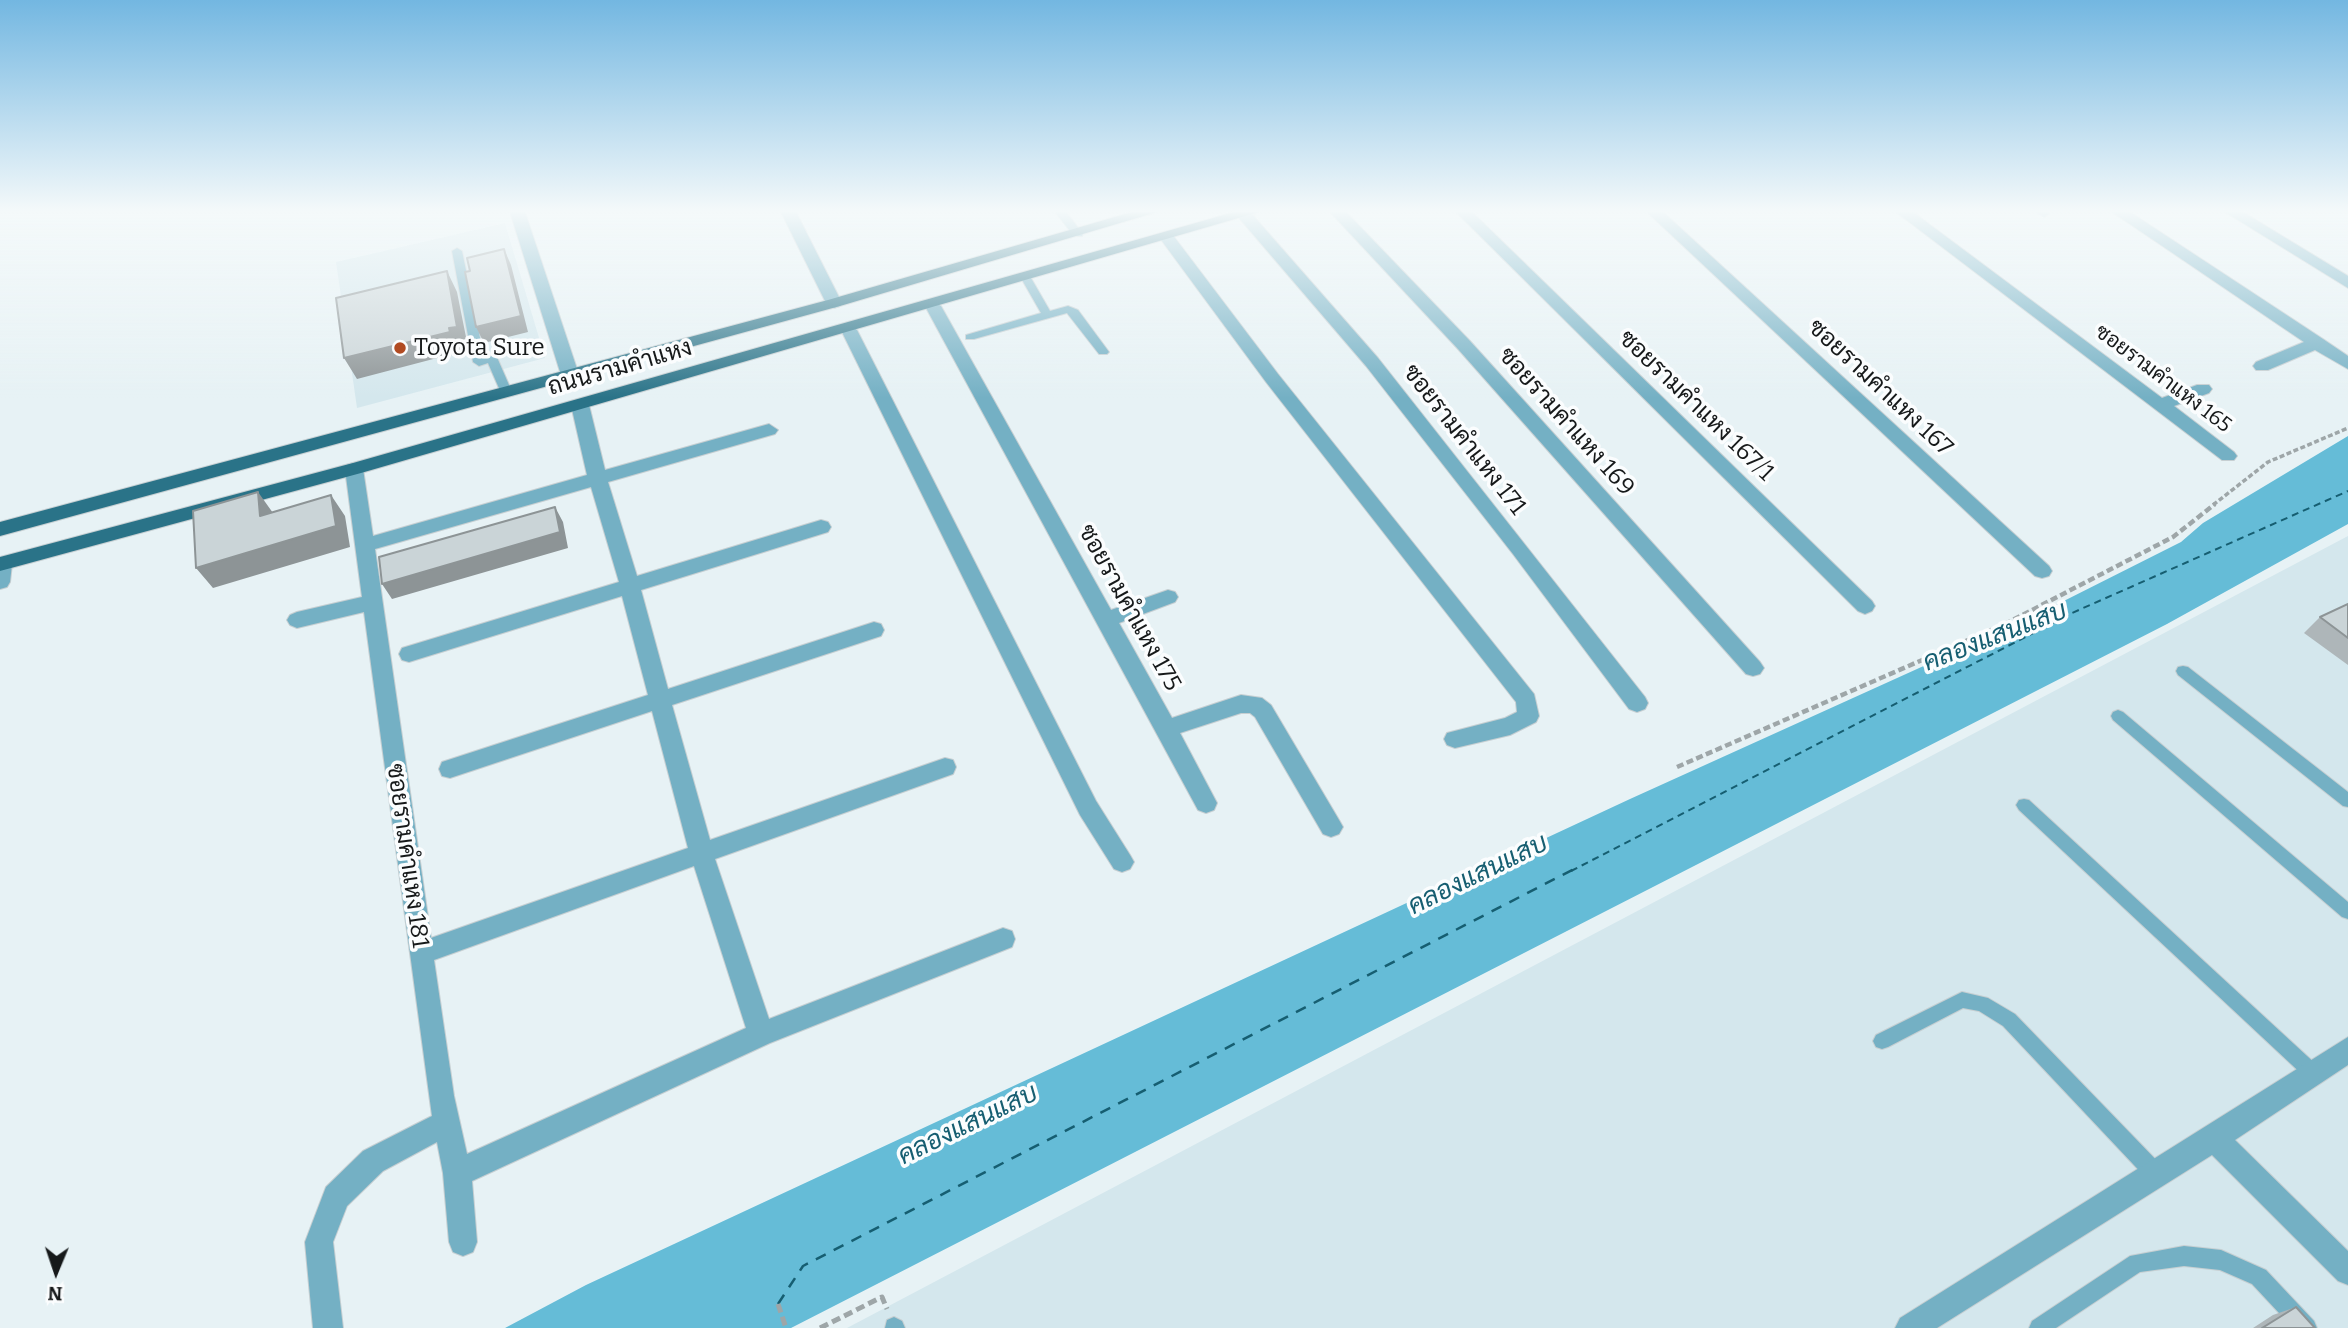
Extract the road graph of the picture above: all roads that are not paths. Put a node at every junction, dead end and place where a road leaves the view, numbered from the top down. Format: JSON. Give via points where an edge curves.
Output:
{"nodes":[{"id":1,"x":462,"y":274,"type":"edge"},
{"id":2,"x":537,"y":274,"type":"edge"},
{"id":3,"x":819,"y":274,"type":"edge"},
{"id":4,"x":937,"y":274,"type":"edge"},
{"id":5,"x":1040,"y":274,"type":"edge"},
{"id":6,"x":1195,"y":274,"type":"edge"},
{"id":7,"x":1298,"y":274,"type":"edge"},
{"id":8,"x":1396,"y":274,"type":"edge"},
{"id":9,"x":1526,"y":274,"type":"edge"},
{"id":10,"x":1721,"y":274,"type":"edge"},
{"id":11,"x":1986,"y":274,"type":"edge"},
{"id":12,"x":2213,"y":274,"type":"edge"},
{"id":13,"x":1026,"y":278,"type":"junction"},
{"id":14,"x":834,"y":303,"type":"junction"},
{"id":15,"x":933,"y":306,"type":"junction"},
{"id":16,"x":1046,"y":313,"type":"junction"},
{"id":17,"x":849,"y":330,"type":"junction"},
{"id":18,"x":970,"y":337,"type":"dead end"},
{"id":19,"x":2317,"y":343,"type":"junction"},
{"id":20,"x":1102,"y":352,"type":"dead end"},
{"id":21,"x":616,"y":362,"type":"junction"},
{"id":22,"x":2348,"y":364,"type":"edge"},
{"id":23,"x":2262,"y":366,"type":"dead end"},
{"id":24,"x":570,"y":375,"type":"junction"},
{"id":25,"x":546,"y":381,"type":"junction"},
{"id":26,"x":2203,"y":389,"type":"dead end"},
{"id":27,"x":632,"y":390,"type":"junction"},
{"id":28,"x":506,"y":392,"type":"junction"},
{"id":29,"x":580,"y":405,"type":"junction"},
{"id":30,"x":2160,"y":405,"type":"junction"},
{"id":31,"x":554,"y":413,"type":"junction"},
{"id":32,"x":769,"y":430,"type":"dead end"},
{"id":33,"x":2228,"y":456,"type":"dead end"},
{"id":34,"x":354,"y":469,"type":"junction"},
{"id":35,"x":598,"y":480,"type":"junction"},
{"id":36,"x":821,"y":527,"type":"dead end"},
{"id":37,"x":0,"y":529,"type":"edge"},
{"id":38,"x":364,"y":545,"type":"junction"},
{"id":39,"x":1,"y":570,"type":"edge"},
{"id":40,"x":2042,"y":572,"type":"dead end"},
{"id":41,"x":631,"y":587,"type":"junction"},
{"id":42,"x":1168,"y":597,"type":"dead end"},
{"id":43,"x":372,"y":603,"type":"junction"},
{"id":44,"x":1866,"y":606,"type":"dead end"},
{"id":45,"x":297,"y":620,"type":"dead end"},
{"id":46,"x":1106,"y":620,"type":"junction"},
{"id":47,"x":874,"y":630,"type":"dead end"},
{"id":48,"x":409,"y":654,"type":"dead end"},
{"id":49,"x":1753,"y":668,"type":"dead end"},
{"id":50,"x":2183,"y":671,"type":"dead end"},
{"id":51,"x":661,"y":698,"type":"junction"},
{"id":52,"x":1637,"y":703,"type":"dead end"},
{"id":53,"x":2118,"y":716,"type":"dead end"},
{"id":54,"x":1167,"y":729,"type":"junction"},
{"id":55,"x":1455,"y":739,"type":"dead end"},
{"id":56,"x":945,"y":767,"type":"dead end"},
{"id":57,"x":450,"y":769,"type":"dead end"},
{"id":58,"x":2348,"y":802,"type":"edge"},
{"id":59,"x":1206,"y":803,"type":"dead end"},
{"id":60,"x":2024,"y":805,"type":"dead end"},
{"id":61,"x":1331,"y":827,"type":"dead end"},
{"id":62,"x":701,"y":852,"type":"junction"},
{"id":63,"x":1122,"y":862,"type":"dead end"},
{"id":64,"x":2348,"y":912,"type":"edge"},
{"id":65,"x":1003,"y":939,"type":"dead end"},
{"id":66,"x":421,"y":953,"type":"junction"},
{"id":67,"x":761,"y":1034,"type":"junction"},
{"id":68,"x":1882,"y":1041,"type":"dead end"},
{"id":69,"x":2348,"y":1050,"type":"edge"},
{"id":70,"x":2313,"y":1073,"type":"junction"},
{"id":71,"x":446,"y":1123,"type":"junction"},
{"id":72,"x":2214,"y":1138,"type":"junction"},
{"id":73,"x":457,"y":1173,"type":"junction"},
{"id":74,"x":2156,"y":1174,"type":"junction"},
{"id":75,"x":463,"y":1242,"type":"dead end"},
{"id":76,"x":2348,"y":1271,"type":"edge"},
{"id":77,"x":328,"y":1328,"type":"edge"},
{"id":78,"x":1910,"y":1328,"type":"edge"},
{"id":79,"x":2039,"y":1328,"type":"edge"},
{"id":80,"x":2307,"y":1328,"type":"edge"}],
"edges":[{"from":1,"to":28,"type":"lane","via":[[479,362],[492,358]]},
{"from":2,"to":24,"type":"street"},
{"from":3,"to":14,"type":"street"},
{"from":4,"to":14,"type":"main road","name":"ถนนรามคำแหง"},
{"from":5,"to":13,"type":"main road","name":"ถนนรามคำแหง"},
{"from":6,"to":55,"type":"street","via":[[1526,700],[1528,716],[1510,726]]},
{"from":7,"to":52,"type":"street","name":"ซอยรามคำแหง 171","via":[[1520,549]]},
{"from":8,"to":49,"type":"street","name":"ซอยรามคำแหง 169"},
{"from":9,"to":44,"type":"street","name":"ซอยรามคำแหง 167/1"},
{"from":10,"to":40,"type":"street","name":"ซอยรามคำแหง 167"},
{"from":11,"to":30,"type":"street","name":"ซอยรามคำแหง 165"},
{"from":12,"to":19,"type":"street"},
{"from":13,"to":15,"type":"main road","name":"ถนนรามคำแหง"},
{"from":13,"to":16,"type":"lane"},
{"from":14,"to":21,"type":"main road","name":"ถนนรามคำแหง"},
{"from":15,"to":17,"type":"main road","name":"ถนนรามคำแหง"},
{"from":15,"to":46,"type":"street","name":"ซอยรามคำแหง 175"},
{"from":16,"to":18,"type":"lane"},
{"from":16,"to":20,"type":"lane","via":[[1074,312]]},
{"from":17,"to":27,"type":"main road","name":"ถนนรามคำแหง"},
{"from":17,"to":63,"type":"street","via":[[1088,808]]},
{"from":19,"to":22,"type":"street"},
{"from":19,"to":23,"type":"street"},
{"from":21,"to":24,"type":"main road","name":"ถนนรามคำแหง"},
{"from":21,"to":27,"type":"main road","via":[[607,376],[612,384]]},
{"from":24,"to":25,"type":"main road","name":"ถนนรามคำแหง"},
{"from":25,"to":28,"type":"main road","name":"ถนนรามคำแหง"},
{"from":25,"to":31,"type":"main road","via":[[563,388],[566,398]]},
{"from":26,"to":30,"type":"street"},
{"from":27,"to":29,"type":"main road","name":"ถนนรามคำแหง"},
{"from":28,"to":37,"type":"main road","name":"ถนนรามคำแหง"},
{"from":29,"to":31,"type":"main road","name":"ถนนรามคำแหง"},
{"from":29,"to":35,"type":"street"},
{"from":30,"to":33,"type":"street","name":"ซอยรามคำแหง 165"},
{"from":31,"to":34,"type":"main road","name":"ถนนรามคำแหง"},
{"from":32,"to":35,"type":"street"},
{"from":34,"to":38,"type":"street","name":"ซอยรามคำแหง 181"},
{"from":34,"to":39,"type":"main road","name":"ถนนรามคำแหง"},
{"from":35,"to":38,"type":"street"},
{"from":35,"to":41,"type":"street"},
{"from":36,"to":41,"type":"street"},
{"from":38,"to":43,"type":"street","name":"ซอยรามคำแหง 181"},
{"from":41,"to":48,"type":"street"},
{"from":41,"to":51,"type":"street"},
{"from":42,"to":46,"type":"street"},
{"from":43,"to":45,"type":"street"},
{"from":43,"to":66,"type":"street","name":"ซอยรามคำแหง 181"},
{"from":46,"to":54,"type":"street","name":"ซอยรามคำแหง 175"},
{"from":47,"to":51,"type":"street"},
{"from":50,"to":58,"type":"lane"},
{"from":51,"to":57,"type":"street"},
{"from":51,"to":62,"type":"street"},
{"from":53,"to":64,"type":"lane"},
{"from":54,"to":59,"type":"street"},
{"from":54,"to":61,"type":"street","name":"ซอยรามคำแหง 175","via":[[1241,704],[1254,704],[1263,711]]},
{"from":56,"to":62,"type":"street"},
{"from":60,"to":70,"type":"lane"},
{"from":62,"to":66,"type":"street"},
{"from":62,"to":67,"type":"street"},
{"from":65,"to":67,"type":"street"},
{"from":66,"to":71,"type":"street","name":"ซอยรามคำแหง 181"},
{"from":67,"to":73,"type":"street"},
{"from":68,"to":74,"type":"lane","via":[[1962,1000],[1982,1004],[2008,1020]]},
{"from":69,"to":70,"type":"street"},
{"from":70,"to":72,"type":"street"},
{"from":71,"to":73,"type":"street","name":"ซอยรามคำแหง 181"},
{"from":71,"to":77,"type":"street","via":[[373,1161],[337,1197],[319,1242]]},
{"from":72,"to":74,"type":"street"},
{"from":72,"to":76,"type":"street"},
{"from":73,"to":75,"type":"street","name":"ซอยรามคำแหง 181"},
{"from":74,"to":78,"type":"street"},
{"from":79,"to":80,"type":"lane","via":[[2137,1263],[2184,1256],[2221,1260],[2259,1278]]}]}
